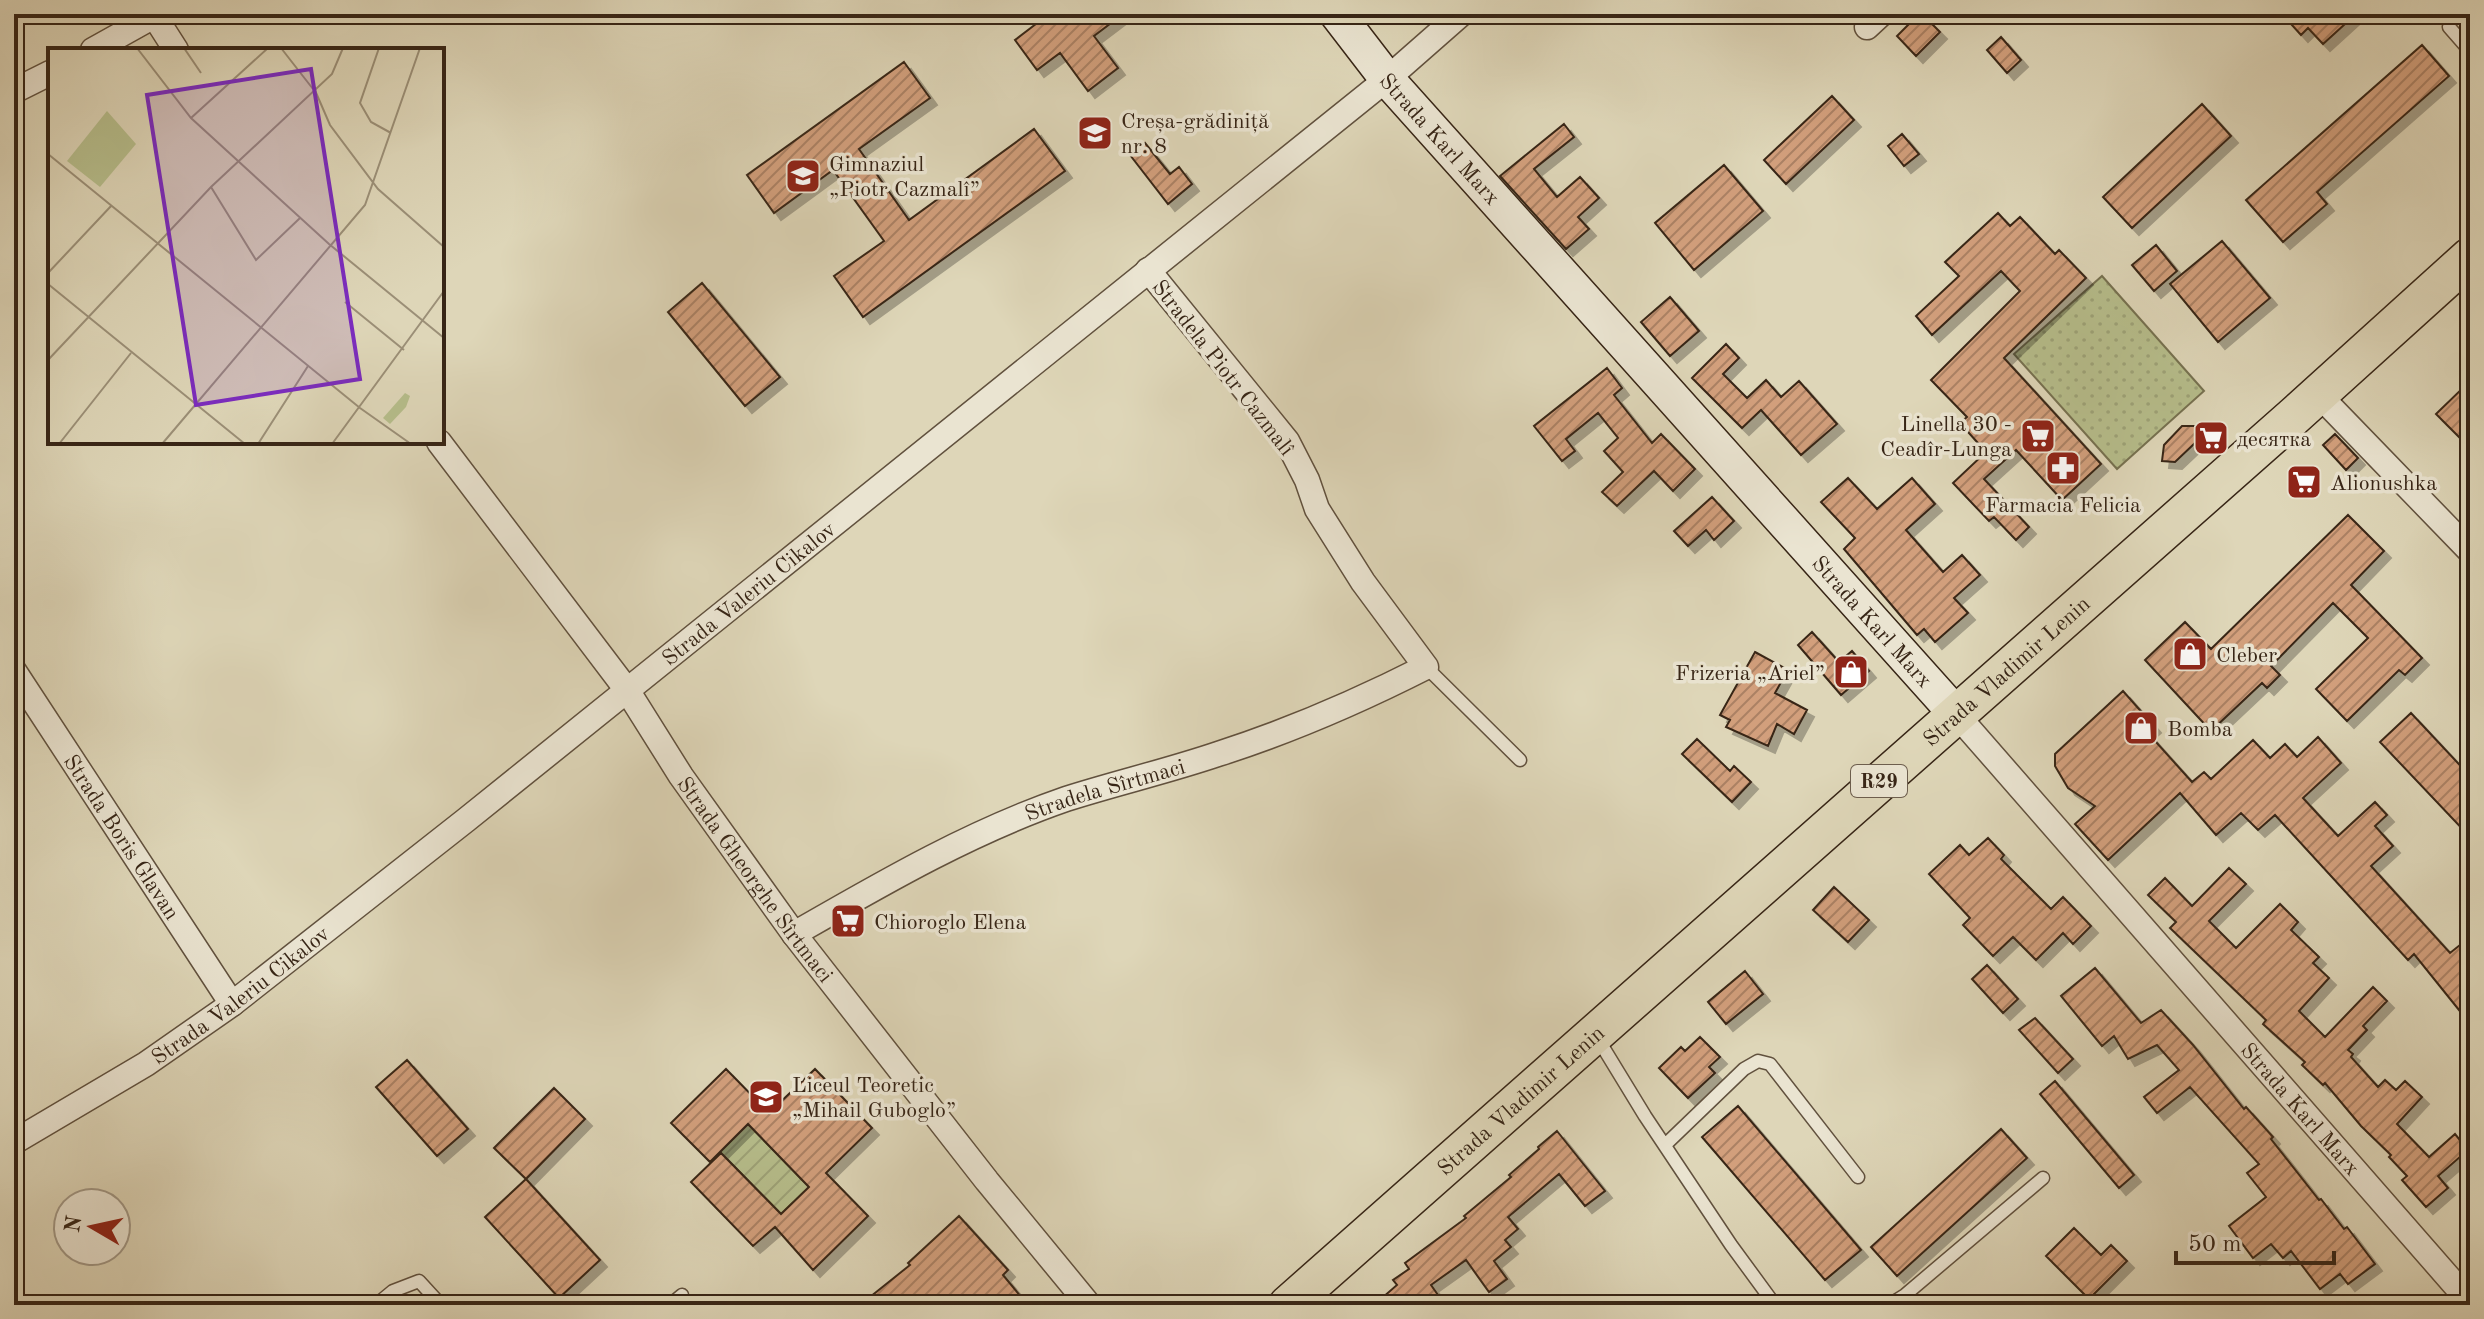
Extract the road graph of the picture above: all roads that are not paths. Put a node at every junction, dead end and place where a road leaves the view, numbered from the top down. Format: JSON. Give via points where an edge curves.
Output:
{"nodes":[{"id":1,"x":1337,"y":14,"type":"edge"},
{"id":2,"x":1461,"y":14,"type":"edge"},
{"id":3,"x":154,"y":15,"type":"edge"},
{"id":4,"x":2449,"y":27,"type":"dead end"},
{"id":5,"x":96,"y":48,"type":"edge"},
{"id":6,"x":175,"y":48,"type":"edge"},
{"id":7,"x":2470,"y":51,"type":"edge"},
{"id":8,"x":48,"y":74,"type":"edge"},
{"id":9,"x":1387,"y":79,"type":"junction"},
{"id":10,"x":14,"y":91,"type":"edge"},
{"id":11,"x":2470,"y":257,"type":"edge"},
{"id":12,"x":1148,"y":270,"type":"junction"},
{"id":13,"x":2318,"y":394,"type":"junction"},
{"id":14,"x":441,"y":444,"type":"edge"},
{"id":15,"x":2470,"y":551,"type":"edge"},
{"id":16,"x":1426,"y":667,"type":"junction"},
{"id":17,"x":14,"y":671,"type":"edge"},
{"id":18,"x":627,"y":690,"type":"junction"},
{"id":19,"x":1956,"y":714,"type":"junction"},
{"id":20,"x":1520,"y":760,"type":"dead end"},
{"id":21,"x":794,"y":934,"type":"junction"},
{"id":22,"x":232,"y":1004,"type":"junction"},
{"id":23,"x":1594,"y":1033,"type":"junction"},
{"id":24,"x":14,"y":1142,"type":"edge"},
{"id":25,"x":1665,"y":1145,"type":"junction"},
{"id":26,"x":1858,"y":1177,"type":"dead end"},
{"id":27,"x":2043,"y":1178,"type":"dead end"},
{"id":28,"x":682,"y":1295,"type":"dead end"},
{"id":29,"x":2470,"y":1302,"type":"edge"},
{"id":30,"x":376,"y":1305,"type":"edge"},
{"id":31,"x":441,"y":1305,"type":"edge"},
{"id":32,"x":670,"y":1305,"type":"edge"},
{"id":33,"x":1089,"y":1305,"type":"edge"},
{"id":34,"x":1288,"y":1305,"type":"edge"},
{"id":35,"x":1775,"y":1305,"type":"edge"},
{"id":36,"x":1889,"y":1305,"type":"edge"}],
"edges":[{"from":1,"to":9,"type":"street","name":"Strada Karl Marx"},
{"from":2,"to":9,"type":"street","name":"Strada Valeriu Cikalov"},
{"from":3,"to":5,"type":"street"},
{"from":3,"to":6,"type":"street"},
{"from":4,"to":7,"type":"lane"},
{"from":8,"to":10,"type":"street"},
{"from":9,"to":12,"type":"street","name":"Strada Valeriu Cikalov"},
{"from":9,"to":19,"type":"street","name":"Strada Karl Marx"},
{"from":11,"to":13,"type":"main road","name":"Strada Vladimir Lenin","number":"R29"},
{"from":12,"to":16,"type":"street","name":"Stradela Piotr Cazmalî","via":[[1287,441],[1317,509]]},
{"from":12,"to":18,"type":"street","name":"Strada Valeriu Cikalov"},
{"from":13,"to":15,"type":"street"},
{"from":13,"to":19,"type":"main road","name":"Strada Vladimir Lenin","number":"R29"},
{"from":14,"to":18,"type":"street","name":"Strada Gheorghe Sîrtmaci"},
{"from":16,"to":20,"type":"lane"},
{"from":16,"to":21,"type":"street","name":"Stradela Sîrtmaci","via":[[1356,702],[1221,753],[1010,821],[893,877]]},
{"from":17,"to":22,"type":"street","name":"Strada Boris Glavan"},
{"from":18,"to":21,"type":"street","name":"Strada Gheorghe Sîrtmaci","via":[[681,776]]},
{"from":18,"to":22,"type":"street","name":"Strada Valeriu Cikalov"},
{"from":19,"to":23,"type":"main road","name":"Strada Vladimir Lenin","number":"R29"},
{"from":19,"to":29,"type":"street","name":"Strada Karl Marx"},
{"from":21,"to":33,"type":"street","name":"Strada Gheorghe Sîrtmaci"},
{"from":22,"to":24,"type":"street","name":"Strada Valeriu Cikalov","via":[[146,1064]]},
{"from":23,"to":25,"type":"lane"},
{"from":23,"to":34,"type":"main road","name":"Strada Vladimir Lenin","number":"R29"},
{"from":25,"to":26,"type":"lane","via":[[1758,1061],[1770,1064]]},
{"from":25,"to":35,"type":"lane"},
{"from":27,"to":36,"type":"lane"},
{"from":28,"to":32,"type":"lane"},
{"from":30,"to":31,"type":"lane","via":[[419,1281]]}]}
